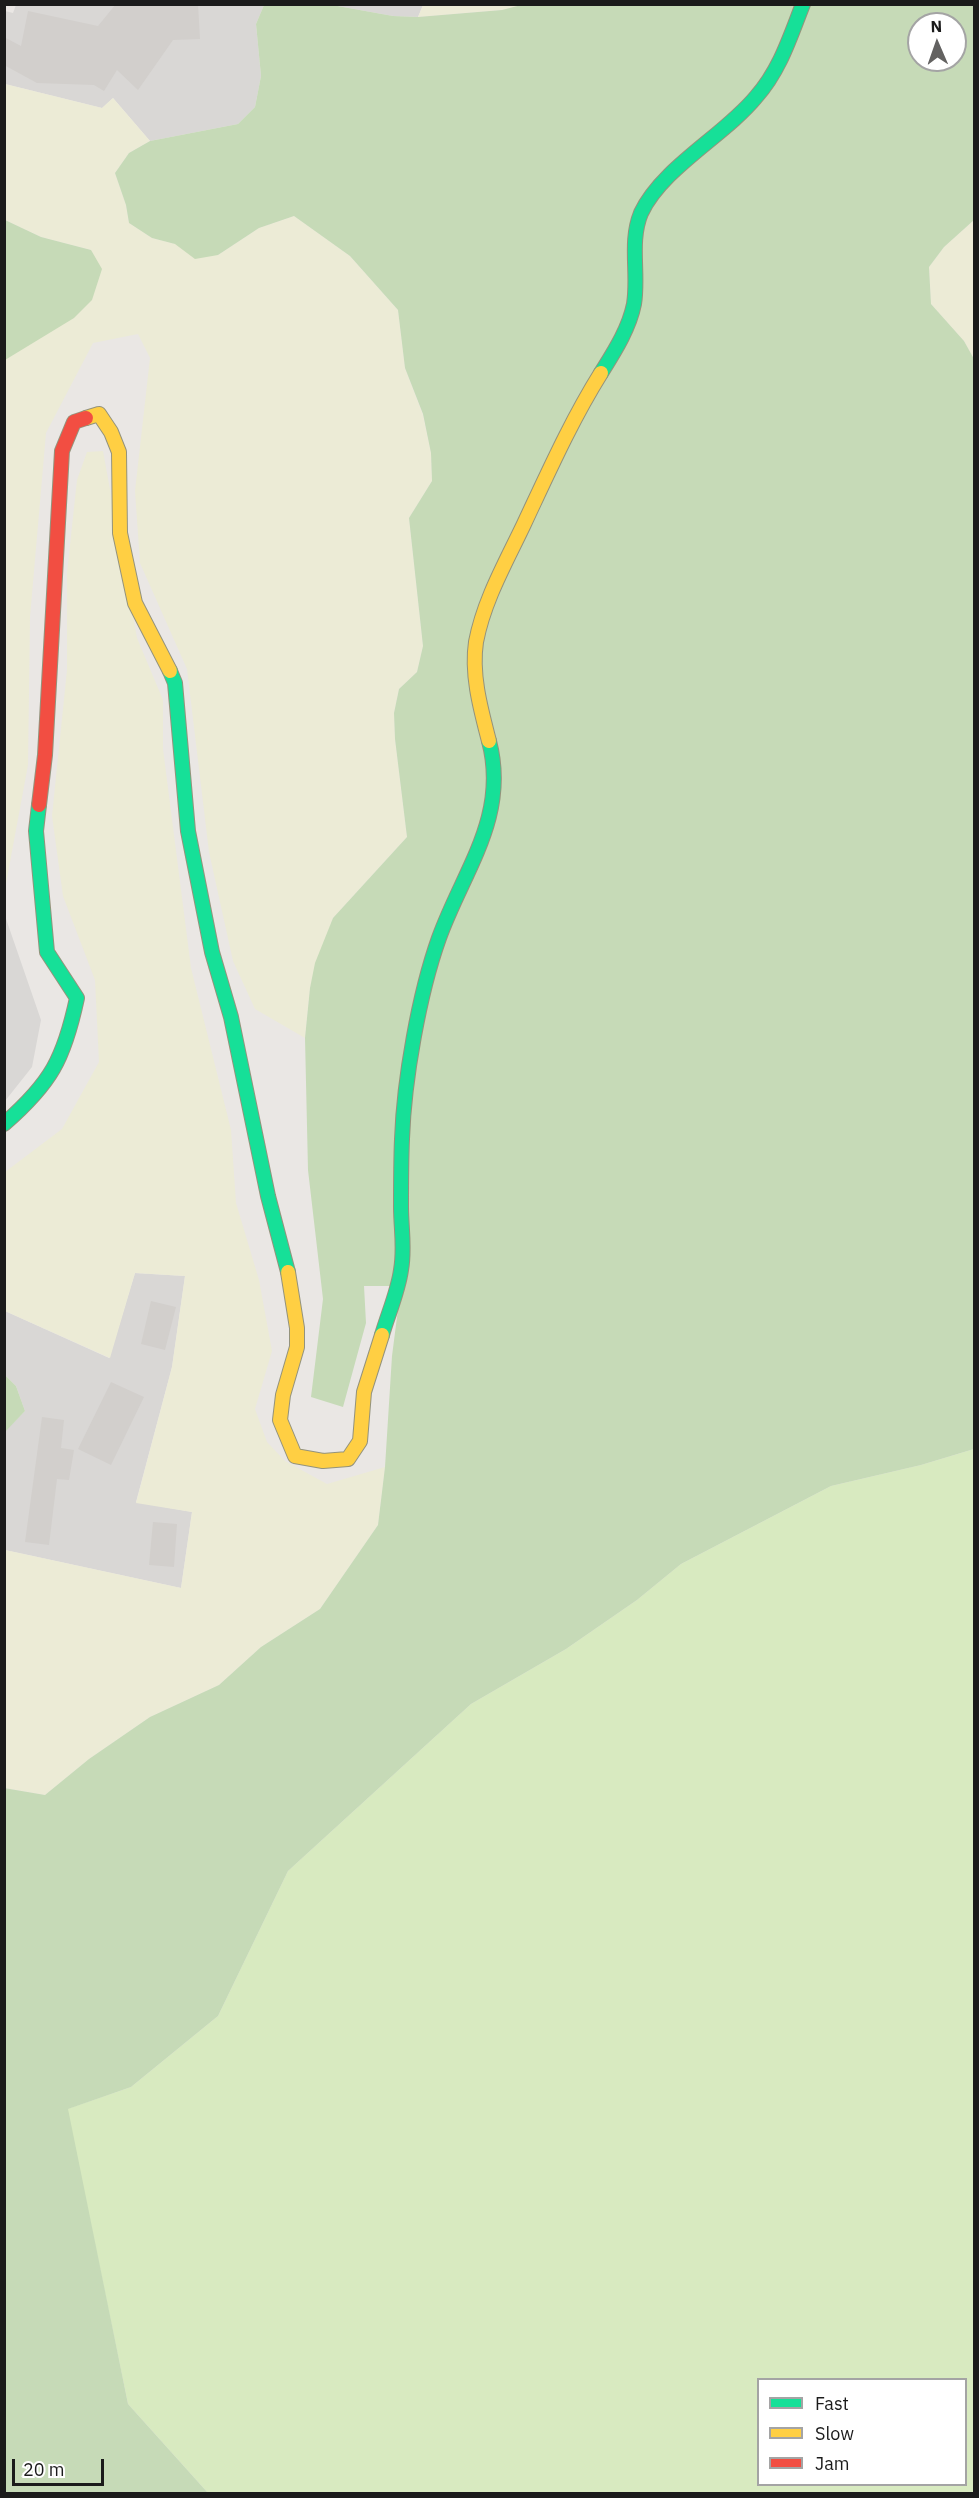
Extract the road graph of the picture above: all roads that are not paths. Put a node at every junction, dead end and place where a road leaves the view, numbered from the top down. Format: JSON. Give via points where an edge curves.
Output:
{"nodes":[{"id":1,"x":803,"y":4,"type":"edge"},
{"id":2,"x":4,"y":1124,"type":"edge"}],
"edges":[{"from":1,"to":2,"type":"street","via":[[777,70],[755,99],[654,192],[641,214],[635,237],[634,303],[627,325],[578,410],[486,604],[476,644],[476,676],[492,751],[493,805],[488,827],[439,938],[425,987],[402,1136],[401,1272],[364,1392],[360,1441],[348,1460],[295,1456],[280,1420],[297,1347],[290,1280],[268,1196],[231,1017],[212,952],[188,831],[175,683],[135,603],[120,533],[119,452],[99,414],[74,422],[62,451],[45,755],[36,831],[47,952],[76,998],[68,1040],[49,1076],[31,1101]]}]}
